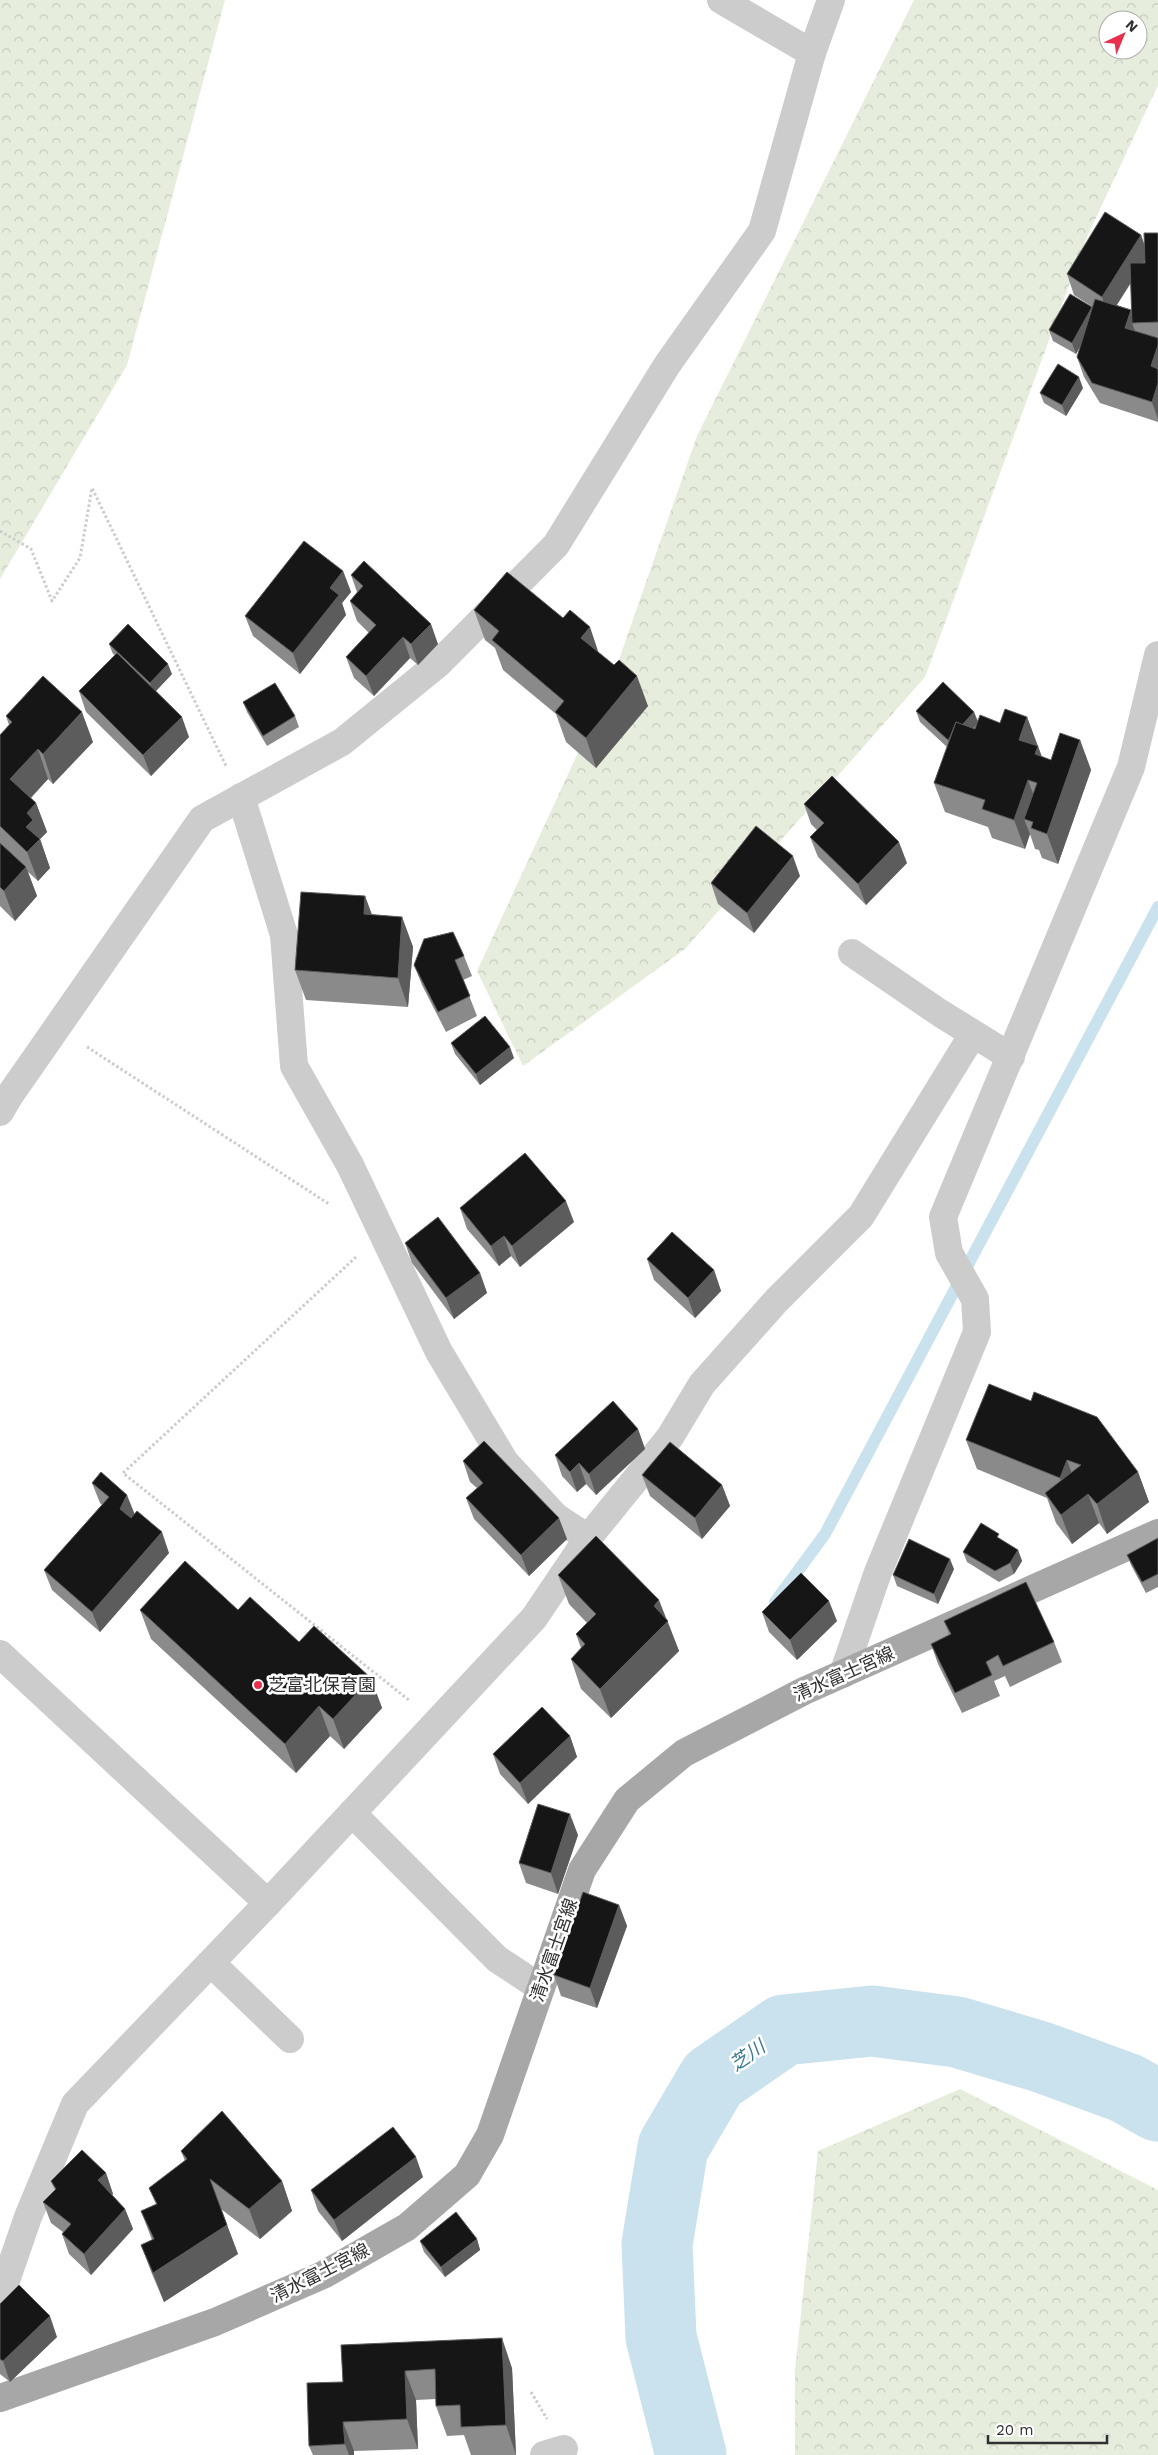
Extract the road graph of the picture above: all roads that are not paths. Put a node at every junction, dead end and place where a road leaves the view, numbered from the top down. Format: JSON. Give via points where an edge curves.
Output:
{"nodes":[{"id":1,"x":721,"y":0,"type":"edge"},
{"id":2,"x":831,"y":0,"type":"edge"},
{"id":3,"x":812,"y":54,"type":"junction"},
{"id":4,"x":1158,"y":655,"type":"edge"},
{"id":5,"x":240,"y":797,"type":"junction"},
{"id":6,"x":852,"y":953,"type":"dead end"},
{"id":7,"x":973,"y":1034,"type":"junction"},
{"id":8,"x":1011,"y":1057,"type":"junction"},
{"id":9,"x":2,"y":1102,"type":"edge"},
{"id":10,"x":1158,"y":1533,"type":"edge"},
{"id":11,"x":588,"y":1538,"type":"junction"},
{"id":12,"x":0,"y":1654,"type":"edge"},
{"id":13,"x":844,"y":1674,"type":"junction"},
{"id":14,"x":352,"y":1814,"type":"junction"},
{"id":15,"x":268,"y":1903,"type":"junction"},
{"id":16,"x":211,"y":1962,"type":"junction"},
{"id":17,"x":541,"y":1988,"type":"junction"},
{"id":18,"x":290,"y":2039,"type":"dead end"},
{"id":19,"x":0,"y":2298,"type":"edge"},
{"id":20,"x":0,"y":2398,"type":"edge"}],
"edges":[{"from":1,"to":3,"type":"street"},
{"from":2,"to":3,"type":"street"},
{"from":3,"to":5,"type":"street","via":[[762,231],[667,365],[556,545],[438,664],[342,742]]},
{"from":4,"to":8,"type":"street","via":[[1131,767]]},
{"from":5,"to":9,"type":"street","via":[[202,819]]},
{"from":5,"to":11,"type":"street","via":[[284,935],[294,1066],[350,1165],[438,1352],[505,1462],[556,1516]]},
{"from":6,"to":7,"type":"street"},
{"from":7,"to":8,"type":"street"},
{"from":7,"to":11,"type":"street","via":[[861,1216],[777,1300],[702,1384],[670,1437]]},
{"from":8,"to":13,"type":"street","via":[[943,1216],[949,1253],[975,1299],[977,1332],[878,1572]]},
{"from":10,"to":13,"type":"main road","name":"清水富士宮線"},
{"from":11,"to":14,"type":"street","via":[[534,1618]]},
{"from":12,"to":15,"type":"street"},
{"from":13,"to":17,"type":"main road","name":"清水富士宮線","via":[[684,1753],[627,1800],[582,1870]]},
{"from":14,"to":15,"type":"street"},
{"from":14,"to":17,"type":"street","via":[[497,1959]]},
{"from":15,"to":16,"type":"street"},
{"from":16,"to":18,"type":"street"},
{"from":16,"to":19,"type":"street","via":[[75,2104],[28,2217]]},
{"from":17,"to":20,"type":"main road","name":"清水富士宮線","via":[[490,2135],[467,2175],[407,2227],[323,2275],[215,2322]]}]}
